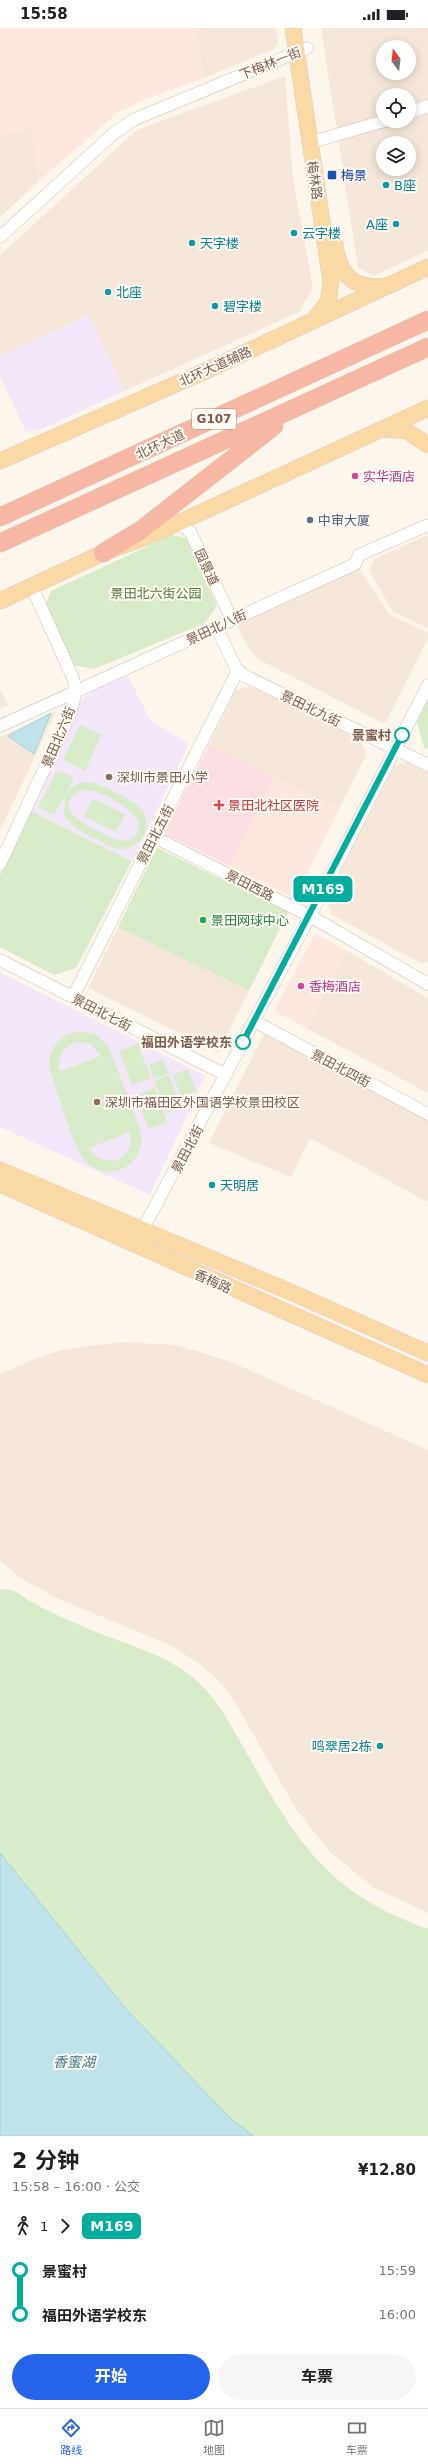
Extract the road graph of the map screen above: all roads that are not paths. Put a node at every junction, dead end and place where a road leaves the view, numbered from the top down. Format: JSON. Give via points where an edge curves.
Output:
{"nodes":[{"id":1,"x":293,"y":28,"type":"edge"},
{"id":2,"x":304,"y":28,"type":"edge"},
{"id":3,"x":300,"y":51,"type":"junction"},
{"id":4,"x":428,"y":106,"type":"edge"},
{"id":5,"x":416,"y":110,"type":"edge"},
{"id":6,"x":376,"y":123,"type":"edge"},
{"id":7,"x":319,"y":140,"type":"junction"},
{"id":8,"x":0,"y":230,"type":"edge"},
{"id":9,"x":0,"y":237,"type":"edge"},
{"id":10,"x":428,"y":267,"type":"edge"},
{"id":11,"x":394,"y":284,"type":"junction"},
{"id":12,"x":428,"y":320,"type":"edge"},
{"id":13,"x":309,"y":324,"type":"junction"},
{"id":14,"x":428,"y":347,"type":"edge"},
{"id":15,"x":298,"y":408,"type":"junction"},
{"id":16,"x":428,"y":408,"type":"edge"},
{"id":17,"x":385,"y":429,"type":"junction"},
{"id":18,"x":428,"y":445,"type":"edge"},
{"id":19,"x":0,"y":461,"type":"edge"},
{"id":20,"x":0,"y":517,"type":"edge"},
{"id":21,"x":174,"y":525,"type":"junction"},
{"id":22,"x":428,"y":525,"type":"edge"},
{"id":23,"x":0,"y":543,"type":"edge"},
{"id":24,"x":103,"y":553,"type":"junction"},
{"id":25,"x":32,"y":587,"type":"junction"},
{"id":26,"x":0,"y":601,"type":"edge"},
{"id":27,"x":232,"y":620,"type":"junction"},
{"id":28,"x":216,"y":628,"type":"junction"},
{"id":29,"x":238,"y":670,"type":"junction"},
{"id":30,"x":428,"y":685,"type":"edge"},
{"id":31,"x":76,"y":692,"type":"junction"},
{"id":32,"x":0,"y":726,"type":"edge"},
{"id":33,"x":395,"y":749,"type":"junction"},
{"id":34,"x":428,"y":765,"type":"edge"},
{"id":35,"x":154,"y":837,"type":"junction"},
{"id":36,"x":0,"y":864,"type":"edge"},
{"id":37,"x":310,"y":916,"type":"junction"},
{"id":38,"x":0,"y":960,"type":"edge"},
{"id":39,"x":428,"y":984,"type":"edge"},
{"id":40,"x":73,"y":997,"type":"junction"},
{"id":41,"x":256,"y":1019,"type":"junction"},
{"id":42,"x":226,"y":1076,"type":"junction"},
{"id":43,"x":428,"y":1108,"type":"edge"},
{"id":44,"x":428,"y":1114,"type":"edge"},
{"id":45,"x":0,"y":1170,"type":"edge"},
{"id":46,"x":0,"y":1184,"type":"edge"},
{"id":47,"x":143,"y":1229,"type":"junction"},
{"id":48,"x":113,"y":1236,"type":"junction"},
{"id":49,"x":133,"y":1245,"type":"junction"},
{"id":50,"x":293,"y":1293,"type":"junction"},
{"id":51,"x":289,"y":1314,"type":"junction"},
{"id":52,"x":428,"y":1354,"type":"edge"},
{"id":53,"x":428,"y":1375,"type":"edge"}],
"edges":[{"from":1,"to":3,"type":"main road","name":"梅林路"},
{"from":2,"to":3,"type":"main road","name":"梅林路"},
{"from":3,"to":7,"type":"main road","name":"梅林路"},
{"from":3,"to":8,"type":"street","name":"下梅林一街","via":[[155,105],[127,118]]},
{"from":3,"to":9,"type":"street","name":"下梅林一街","via":[[133,120],[113,134]]},
{"from":3,"to":13,"type":"main road","name":"梅林路","via":[[331,282],[328,302],[323,311]]},
{"from":4,"to":5,"type":"street"},
{"from":6,"to":7,"type":"street"},
{"from":7,"to":11,"type":"main road","name":"梅林路","via":[[340,267],[352,280],[362,285],[373,287]]},
{"from":10,"to":11,"type":"main road","name":"北环大道辅路"},
{"from":11,"to":13,"type":"main road","name":"北环大道辅路"},
{"from":12,"to":20,"type":"highway","name":"北环大道","number":"G107"},
{"from":13,"to":19,"type":"main road","name":"北环大道辅路"},
{"from":14,"to":15,"type":"highway","name":"北环大道","number":"G107"},
{"from":15,"to":23,"type":"highway","name":"北环大道","number":"G107"},
{"from":15,"to":24,"type":"highway","via":[[141,530]]},
{"from":16,"to":17,"type":"main road"},
{"from":17,"to":18,"type":"main road","via":[[411,433]]},
{"from":17,"to":21,"type":"main road"},
{"from":21,"to":24,"type":"main road"},
{"from":21,"to":27,"type":"street","name":"园景道","via":[[183,526],[191,533]]},
{"from":22,"to":27,"type":"street","name":"景田北八街","via":[[359,555],[355,564]]},
{"from":24,"to":25,"type":"main road"},
{"from":25,"to":26,"type":"main road"},
{"from":25,"to":31,"type":"street","name":"景田北六街","via":[[69,669]]},
{"from":27,"to":28,"type":"street","name":"景田北八街"},
{"from":28,"to":29,"type":"street","name":"景田北九街"},
{"from":28,"to":31,"type":"street","name":"景田北八街"},
{"from":29,"to":33,"type":"street","name":"景田北九街","via":[[248,678]]},
{"from":29,"to":35,"type":"street","name":"景田北五街"},
{"from":30,"to":33,"type":"street","name":"景田北街"},
{"from":31,"to":32,"type":"street","name":"景田北八街"},
{"from":31,"to":36,"type":"street","name":"景田北六街","via":[[70,714]]},
{"from":33,"to":34,"type":"street","name":"景田北九街"},
{"from":33,"to":37,"type":"street","name":"景田北街"},
{"from":35,"to":37,"type":"street","name":"景田西路"},
{"from":35,"to":40,"type":"street","name":"景田北五街"},
{"from":37,"to":39,"type":"street","name":"景田西路"},
{"from":37,"to":41,"type":"street","name":"景田北街"},
{"from":38,"to":40,"type":"street","name":"景田北七街"},
{"from":40,"to":42,"type":"street","name":"景田北七街"},
{"from":41,"to":42,"type":"street","name":"景田北街"},
{"from":41,"to":43,"type":"street","name":"景田北四街"},
{"from":41,"to":44,"type":"street","name":"景田北四街"},
{"from":42,"to":47,"type":"street","name":"景田北街"},
{"from":45,"to":47,"type":"main road","name":"香梅路"},
{"from":46,"to":48,"type":"main road","name":"香梅路"},
{"from":47,"to":48,"type":"main road"},
{"from":47,"to":49,"type":"main road"},
{"from":47,"to":50,"type":"main road","name":"香梅路"},
{"from":48,"to":49,"type":"main road","name":"香梅路"},
{"from":49,"to":51,"type":"main road","name":"香梅路"},
{"from":50,"to":51,"type":"main road","via":[[286,1296],[282,1302],[283,1309]]},
{"from":50,"to":52,"type":"main road","name":"香梅路"},
{"from":51,"to":53,"type":"main road","name":"香梅路"}]}
